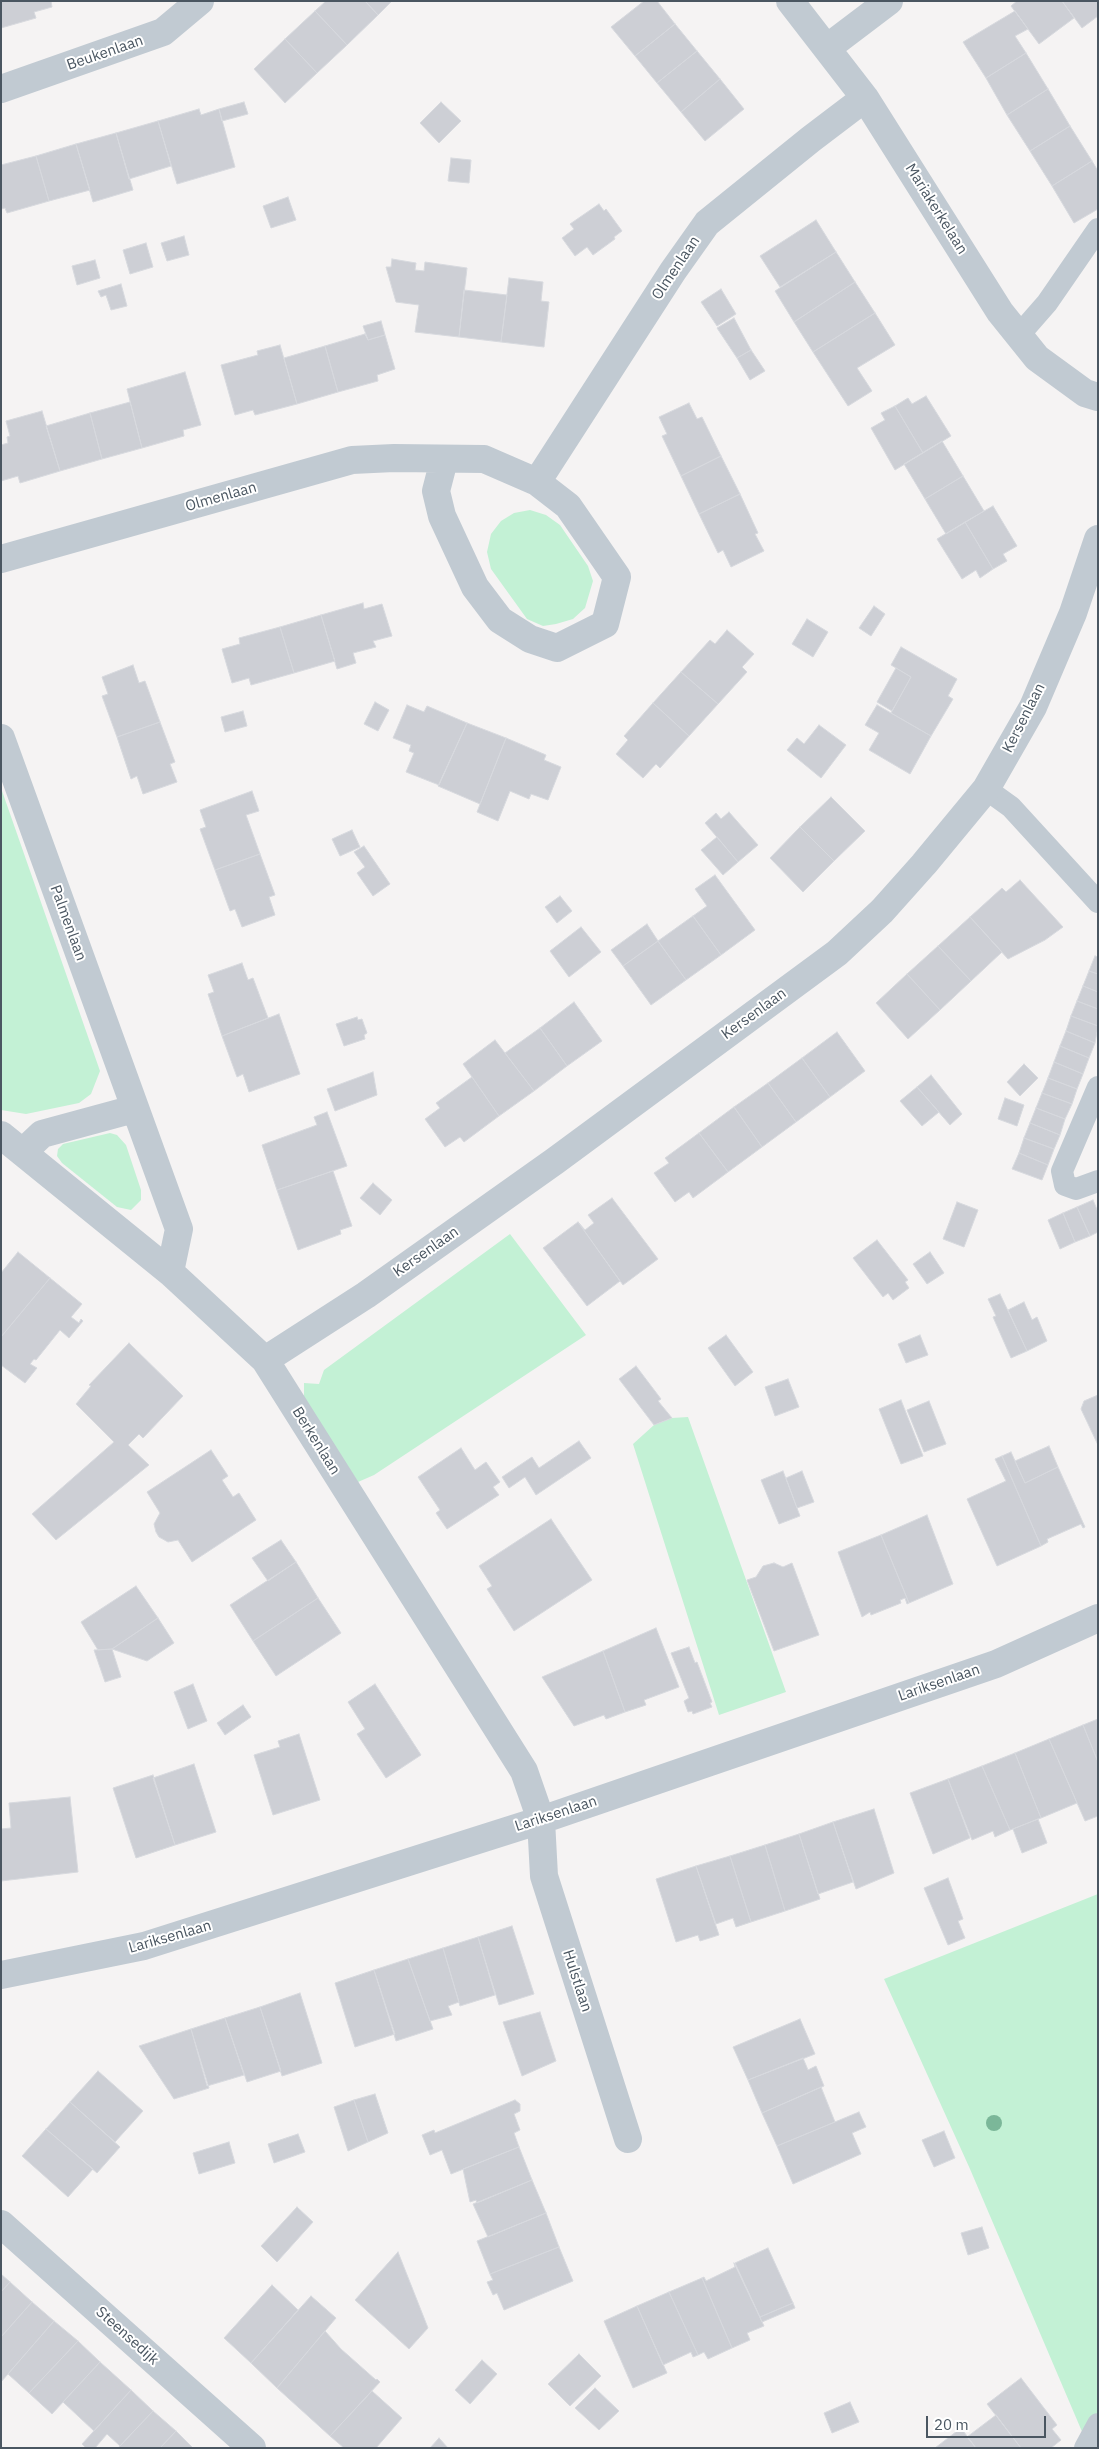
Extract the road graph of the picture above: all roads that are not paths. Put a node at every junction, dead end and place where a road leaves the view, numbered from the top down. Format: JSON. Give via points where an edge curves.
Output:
{"nodes":[{"id":1,"x":200,"y":1,"type":"edge"},
{"id":2,"x":790,"y":1,"type":"edge"},
{"id":3,"x":889,"y":1,"type":"edge"},
{"id":4,"x":827,"y":48,"type":"junction"},
{"id":5,"x":1,"y":89,"type":"edge"},
{"id":6,"x":865,"y":98,"type":"junction"},
{"id":7,"x":1098,"y":229,"type":"edge"},
{"id":8,"x":1019,"y":335,"type":"junction"},
{"id":9,"x":1098,"y":397,"type":"edge"},
{"id":10,"x":444,"y":460,"type":"junction"},
{"id":11,"x":537,"y":482,"type":"junction"},
{"id":12,"x":1098,"y":539,"type":"edge"},
{"id":13,"x":1,"y":559,"type":"edge"},
{"id":14,"x":1,"y":738,"type":"edge"},
{"id":15,"x":986,"y":788,"type":"junction"},
{"id":16,"x":1098,"y":902,"type":"edge"},
{"id":17,"x":1098,"y":1087,"type":"edge"},
{"id":18,"x":134,"y":1109,"type":"junction"},
{"id":19,"x":1,"y":1135,"type":"edge"},
{"id":20,"x":23,"y":1152,"type":"junction"},
{"id":21,"x":1098,"y":1181,"type":"edge"},
{"id":22,"x":170,"y":1272,"type":"junction"},
{"id":23,"x":265,"y":1360,"type":"junction"},
{"id":24,"x":1098,"y":1618,"type":"edge"},
{"id":25,"x":541,"y":1820,"type":"junction"},
{"id":26,"x":2,"y":1976,"type":"edge"},
{"id":27,"x":628,"y":2139,"type":"dead end"},
{"id":28,"x":1,"y":2224,"type":"edge"},
{"id":29,"x":1098,"y":2424,"type":"edge"},
{"id":30,"x":252,"y":2448,"type":"edge"},
{"id":31,"x":1085,"y":2448,"type":"edge"}],
"edges":[{"from":1,"to":5,"type":"street","name":"Beukenlaan","via":[[163,32]]},
{"from":2,"to":4,"type":"street","name":"Mariakerkelaan"},
{"from":3,"to":4,"type":"street"},
{"from":4,"to":6,"type":"street","name":"Mariakerkelaan"},
{"from":6,"to":8,"type":"street","name":"Mariakerkelaan","via":[[1000,312]]},
{"from":6,"to":11,"type":"street","name":"Olmenlaan","via":[[707,223]]},
{"from":7,"to":8,"type":"lane","via":[[1047,303]]},
{"from":8,"to":9,"type":"street","name":"Mariakerkelaan","via":[[1037,358],[1085,392]]},
{"from":10,"to":11,"type":"street","name":"Olmenlaan","via":[[484,459]]},
{"from":10,"to":11,"type":"street","name":"Olmenlaan","via":[[436,491],[442,516],[475,587],[500,620],[530,639],[557,648],[605,624],[617,577],[568,506]]},
{"from":10,"to":13,"type":"street","name":"Olmenlaan","via":[[352,460]]},
{"from":12,"to":15,"type":"street","name":"Kersenlaan","via":[[1073,613],[1032,707]]},
{"from":14,"to":18,"type":"street","name":"Palmenlaan"},
{"from":15,"to":16,"type":"lane","via":[[1011,807]]},
{"from":15,"to":23,"type":"street","name":"Kersenlaan","via":[[882,911],[838,953],[547,1166],[366,1294]]},
{"from":17,"to":21,"type":"lane","via":[[1062,1171],[1065,1185],[1076,1189]]},
{"from":18,"to":20,"type":"street","via":[[42,1134]]},
{"from":18,"to":22,"type":"street","name":"Palmenlaan","via":[[178,1229]]},
{"from":19,"to":20,"type":"street","name":"Berkenlaan"},
{"from":20,"to":22,"type":"street","name":"Berkenlaan"},
{"from":22,"to":23,"type":"street","name":"Berkenlaan"},
{"from":23,"to":25,"type":"street","name":"Berkenlaan","via":[[524,1771]]},
{"from":24,"to":25,"type":"street","name":"Lariksenlaan","via":[[996,1664]]},
{"from":25,"to":26,"type":"street","name":"Lariksenlaan","via":[[144,1946]]},
{"from":25,"to":27,"type":"street","name":"Hulstlaan","via":[[544,1876]]},
{"from":28,"to":30,"type":"street","name":"Steensedijk"},
{"from":29,"to":31,"type":"lane"}]}
